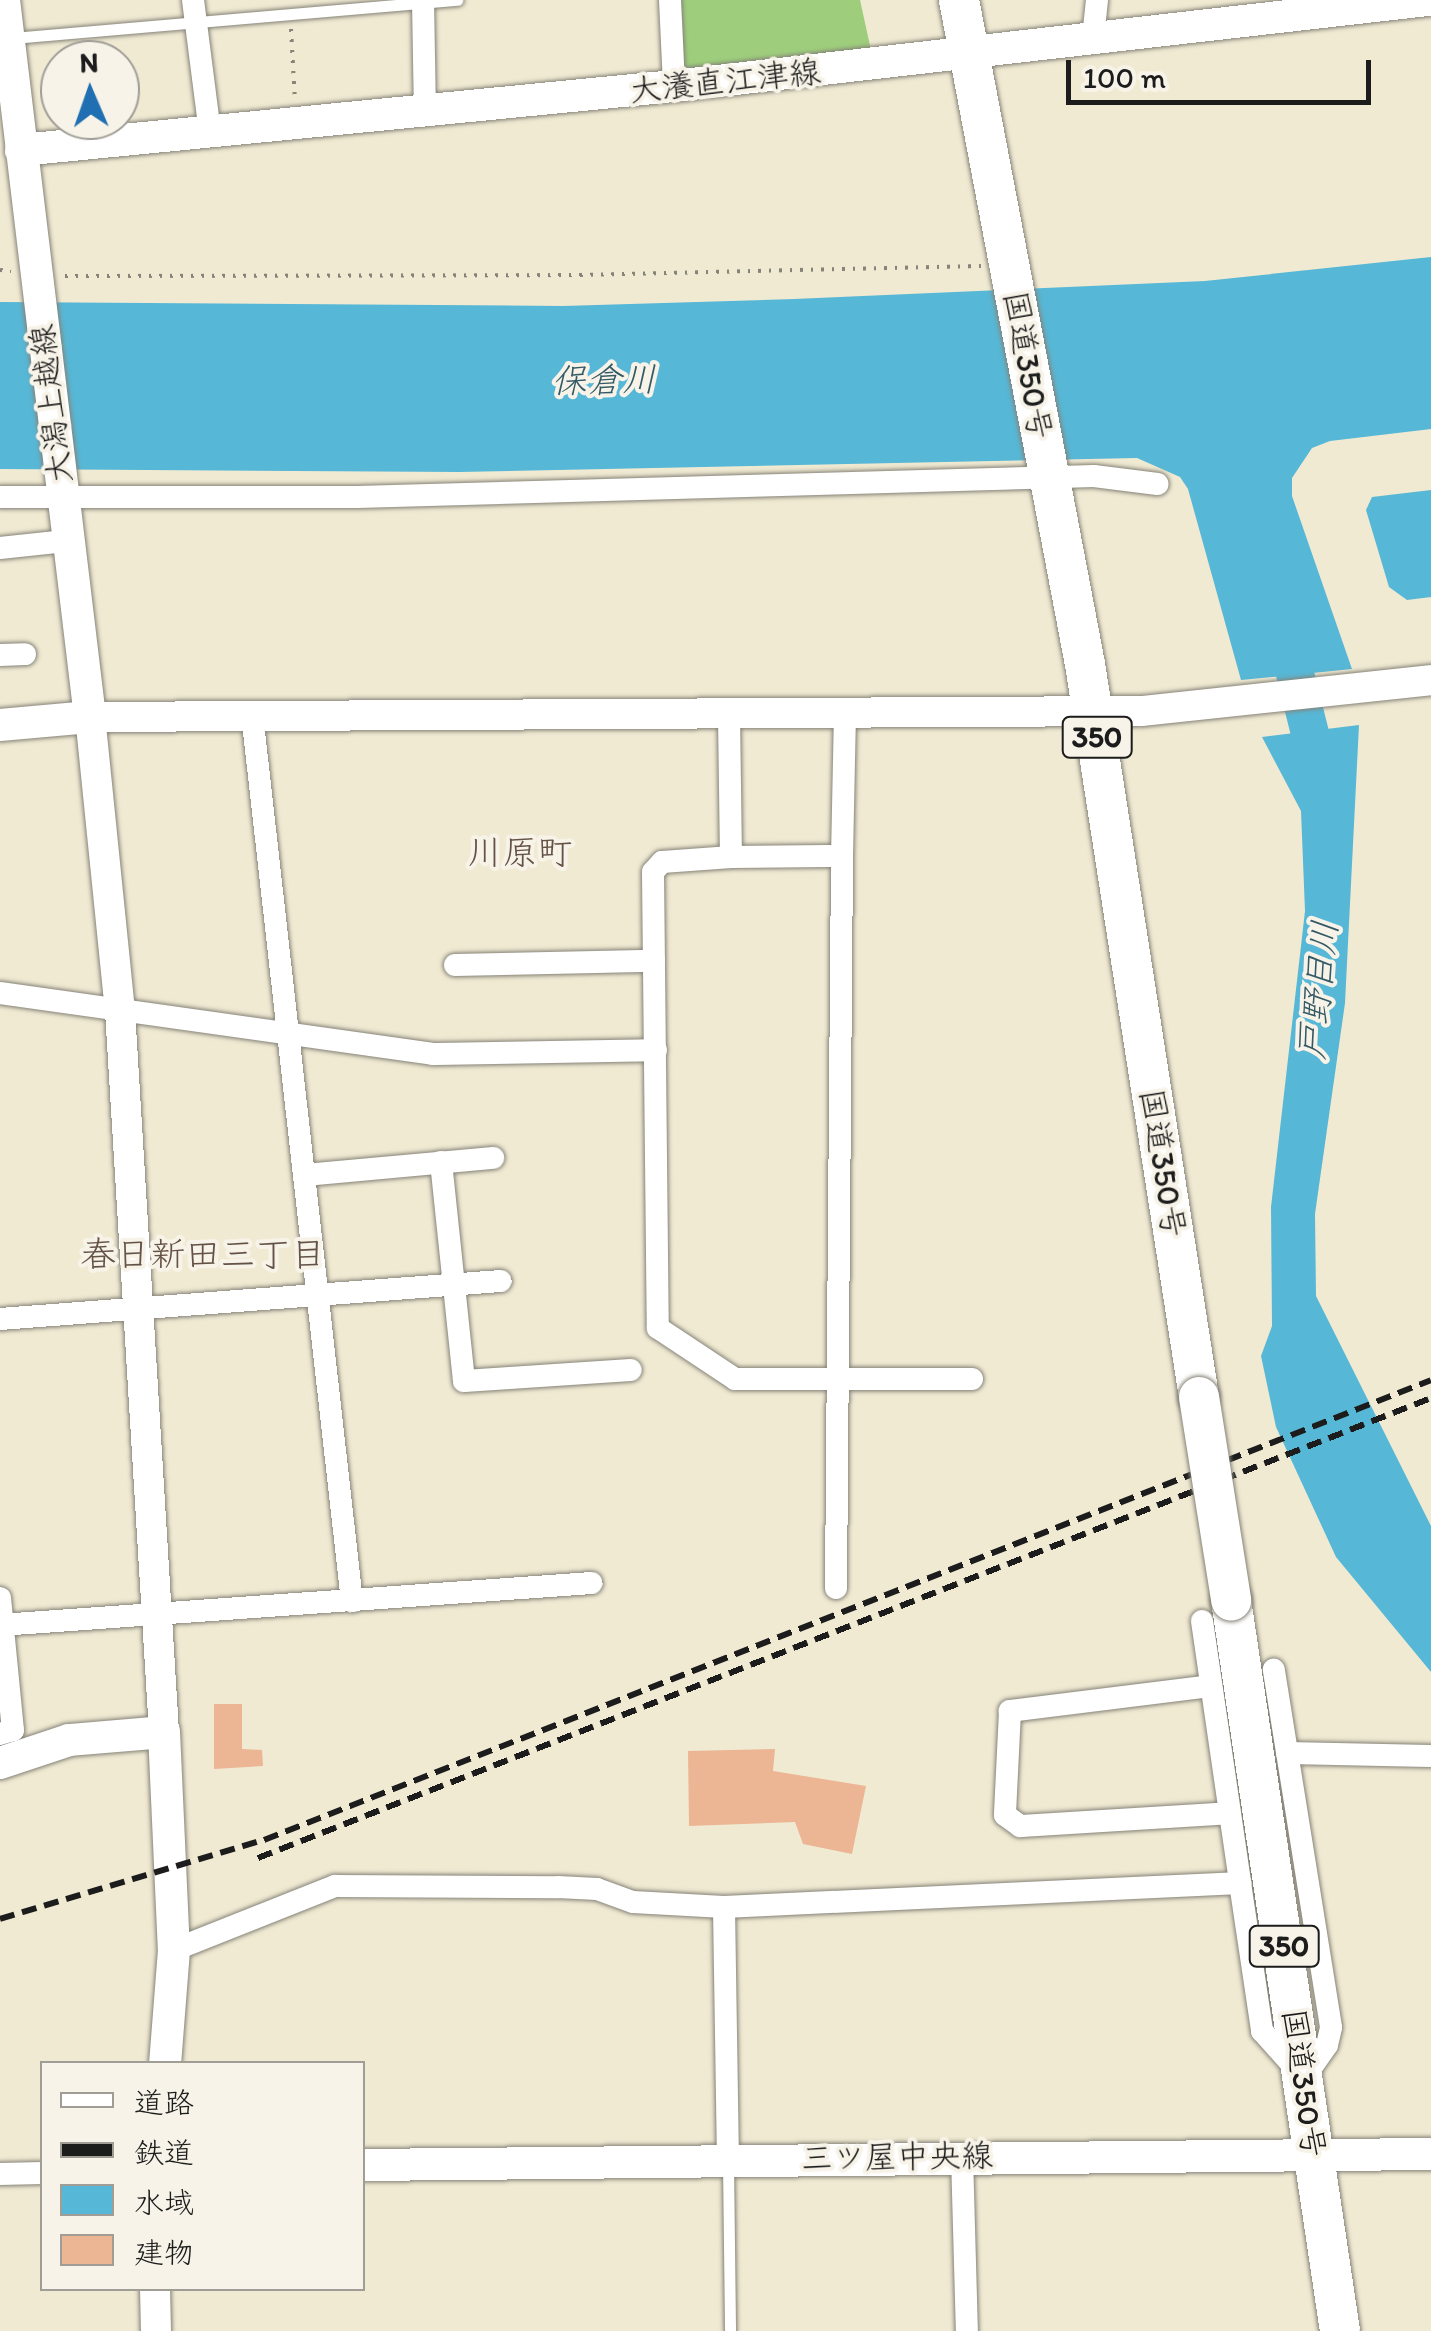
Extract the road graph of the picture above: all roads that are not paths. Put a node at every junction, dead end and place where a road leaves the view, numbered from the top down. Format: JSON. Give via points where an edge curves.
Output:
{"nodes":[{"id":1,"x":4,"y":0,"type":"edge"},
{"id":2,"x":457,"y":0,"type":"edge"},
{"id":3,"x":670,"y":0,"type":"edge"},
{"id":4,"x":959,"y":0,"type":"edge"},
{"id":5,"x":1096,"y":0,"type":"edge"},
{"id":6,"x":1428,"y":0,"type":"edge"},
{"id":7,"x":424,"y":1,"type":"edge"},
{"id":8,"x":195,"y":11,"type":"edge"},
{"id":9,"x":4,"y":38,"type":"edge"},
{"id":10,"x":1093,"y":38,"type":"junction"},
{"id":11,"x":970,"y":54,"type":"junction"},
{"id":12,"x":674,"y":86,"type":"junction"},
{"id":13,"x":425,"y":112,"type":"junction"},
{"id":14,"x":210,"y":132,"type":"junction"},
{"id":15,"x":22,"y":150,"type":"junction"},
{"id":16,"x":1048,"y":472,"type":"junction"},
{"id":17,"x":1157,"y":484,"type":"dead end"},
{"id":18,"x":61,"y":490,"type":"junction"},
{"id":19,"x":0,"y":496,"type":"edge"},
{"id":20,"x":66,"y":541,"type":"junction"},
{"id":21,"x":0,"y":548,"type":"edge"},
{"id":22,"x":25,"y":654,"type":"dead end"},
{"id":23,"x":0,"y":655,"type":"edge"},
{"id":24,"x":1431,"y":680,"type":"edge"},
{"id":25,"x":1093,"y":712,"type":"junction"},
{"id":26,"x":252,"y":714,"type":"junction"},
{"id":27,"x":845,"y":714,"type":"junction"},
{"id":28,"x":729,"y":715,"type":"junction"},
{"id":29,"x":90,"y":717,"type":"junction"},
{"id":30,"x":0,"y":725,"type":"edge"},
{"id":31,"x":730,"y":856,"type":"junction"},
{"id":32,"x":842,"y":856,"type":"junction"},
{"id":33,"x":654,"y":961,"type":"junction"},
{"id":34,"x":455,"y":965,"type":"dead end"},
{"id":35,"x":0,"y":993,"type":"edge"},
{"id":36,"x":120,"y":1011,"type":"junction"},
{"id":37,"x":290,"y":1036,"type":"junction"},
{"id":38,"x":656,"y":1050,"type":"junction"},
{"id":39,"x":492,"y":1158,"type":"dead end"},
{"id":40,"x":441,"y":1162,"type":"junction"},
{"id":41,"x":305,"y":1175,"type":"junction"},
{"id":42,"x":502,"y":1281,"type":"dead end"},
{"id":43,"x":450,"y":1286,"type":"junction"},
{"id":44,"x":318,"y":1294,"type":"junction"},
{"id":45,"x":142,"y":1306,"type":"junction"},
{"id":46,"x":0,"y":1319,"type":"edge"},
{"id":47,"x":631,"y":1370,"type":"dead end"},
{"id":48,"x":972,"y":1378,"type":"dead end"},
{"id":49,"x":836,"y":1380,"type":"junction"},
{"id":50,"x":592,"y":1583,"type":"dead end"},
{"id":51,"x":836,"y":1588,"type":"dead end"},
{"id":52,"x":0,"y":1598,"type":"edge"},
{"id":53,"x":352,"y":1601,"type":"junction"},
{"id":54,"x":160,"y":1613,"type":"junction"},
{"id":55,"x":1202,"y":1621,"type":"dead end"},
{"id":56,"x":1,"y":1625,"type":"edge"},
{"id":57,"x":1274,"y":1670,"type":"dead end"},
{"id":58,"x":1212,"y":1686,"type":"junction"},
{"id":59,"x":164,"y":1732,"type":"junction"},
{"id":60,"x":0,"y":1734,"type":"edge"},
{"id":61,"x":1288,"y":1754,"type":"junction"},
{"id":62,"x":1431,"y":1756,"type":"edge"},
{"id":63,"x":0,"y":1764,"type":"edge"},
{"id":64,"x":1247,"y":1814,"type":"junction"},
{"id":65,"x":1240,"y":1883,"type":"junction"},
{"id":66,"x":724,"y":1907,"type":"junction"},
{"id":67,"x":174,"y":1950,"type":"junction"},
{"id":68,"x":164,"y":2061,"type":"edge"},
{"id":69,"x":1304,"y":2078,"type":"junction"},
{"id":70,"x":1314,"y":2153,"type":"junction"},
{"id":71,"x":1431,"y":2154,"type":"edge"},
{"id":72,"x":962,"y":2156,"type":"junction"},
{"id":73,"x":728,"y":2159,"type":"junction"},
{"id":74,"x":365,"y":2166,"type":"edge"},
{"id":75,"x":40,"y":2173,"type":"edge"},
{"id":76,"x":0,"y":2174,"type":"edge"},
{"id":77,"x":155,"y":2291,"type":"edge"},
{"id":78,"x":156,"y":2331,"type":"edge"},
{"id":79,"x":730,"y":2331,"type":"edge"},
{"id":80,"x":967,"y":2331,"type":"edge"},
{"id":81,"x":1340,"y":2331,"type":"edge"}],
"edges":[{"from":1,"to":9,"type":"main road","name":"大潟上越線"},
{"from":2,"to":7,"type":"lane"},
{"from":3,"to":12,"type":"street"},
{"from":4,"to":11,"type":"highway","name":"国道350号","number":"350"},
{"from":5,"to":10,"type":"street"},
{"from":6,"to":10,"type":"main road","name":"大瀁直江津線"},
{"from":7,"to":8,"type":"lane","via":[[290,14]]},
{"from":7,"to":13,"type":"street"},
{"from":8,"to":9,"type":"lane"},
{"from":8,"to":14,"type":"street"},
{"from":9,"to":15,"type":"main road","name":"大潟上越線"},
{"from":10,"to":11,"type":"main road","name":"大瀁直江津線"},
{"from":11,"to":12,"type":"main road","name":"大瀁直江津線"},
{"from":11,"to":16,"type":"highway","name":"国道350号","number":"350"},
{"from":12,"to":13,"type":"main road","name":"大瀁直江津線"},
{"from":13,"to":14,"type":"main road","name":"大瀁直江津線"},
{"from":14,"to":15,"type":"main road","name":"大瀁直江津線"},
{"from":15,"to":18,"type":"main road","name":"大潟上越線"},
{"from":16,"to":17,"type":"street"},
{"from":16,"to":18,"type":"street","via":[[357,497]]},
{"from":16,"to":25,"type":"highway","name":"国道350号","number":"350"},
{"from":18,"to":19,"type":"street"},
{"from":18,"to":20,"type":"main road","name":"大潟上越線"},
{"from":20,"to":21,"type":"street"},
{"from":20,"to":29,"type":"main road","name":"大潟上越線"},
{"from":22,"to":23,"type":"street"},
{"from":24,"to":25,"type":"street"},
{"from":25,"to":27,"type":"street"},
{"from":25,"to":64,"type":"highway","name":"国道350号","number":"350","bridge":true,"via":[[1200,1397]]},
{"from":26,"to":28,"type":"street"},
{"from":26,"to":29,"type":"street"},
{"from":26,"to":37,"type":"street"},
{"from":27,"to":28,"type":"street"},
{"from":27,"to":32,"type":"street"},
{"from":28,"to":31,"type":"street"},
{"from":29,"to":30,"type":"main road"},
{"from":29,"to":36,"type":"street"},
{"from":31,"to":32,"type":"street"},
{"from":31,"to":33,"type":"street","via":[[662,862],[652,872]]},
{"from":32,"to":49,"type":"street","via":[[844,1138]]},
{"from":33,"to":34,"type":"street"},
{"from":33,"to":38,"type":"street"},
{"from":35,"to":36,"type":"street"},
{"from":36,"to":37,"type":"street"},
{"from":36,"to":45,"type":"street"},
{"from":37,"to":38,"type":"street","via":[[433,1054]]},
{"from":37,"to":41,"type":"street"},
{"from":38,"to":49,"type":"street","via":[[658,1328],[735,1379]]},
{"from":39,"to":40,"type":"street"},
{"from":40,"to":41,"type":"street"},
{"from":40,"to":43,"type":"street"},
{"from":41,"to":44,"type":"street"},
{"from":42,"to":43,"type":"street"},
{"from":43,"to":44,"type":"street"},
{"from":43,"to":47,"type":"street","via":[[464,1381]]},
{"from":44,"to":45,"type":"street"},
{"from":44,"to":53,"type":"street"},
{"from":45,"to":46,"type":"street"},
{"from":45,"to":54,"type":"street"},
{"from":48,"to":49,"type":"street"},
{"from":49,"to":51,"type":"street"},
{"from":50,"to":53,"type":"street"},
{"from":52,"to":56,"type":"street"},
{"from":53,"to":54,"type":"street"},
{"from":54,"to":56,"type":"street"},
{"from":54,"to":59,"type":"street"},
{"from":55,"to":58,"type":"street"},
{"from":56,"to":60,"type":"street","via":[[13,1730]]},
{"from":57,"to":61,"type":"street"},
{"from":58,"to":64,"type":"street"},
{"from":58,"to":64,"type":"street","via":[[1010,1711],[1005,1815],[1020,1826]]},
{"from":59,"to":63,"type":"main road","via":[[70,1740]]},
{"from":59,"to":67,"type":"main road"},
{"from":61,"to":62,"type":"street"},
{"from":61,"to":69,"type":"street","via":[[1331,2026],[1328,2045]]},
{"from":64,"to":65,"type":"street"},
{"from":64,"to":69,"type":"highway","name":"国道350号","number":"350"},
{"from":65,"to":66,"type":"street"},
{"from":65,"to":69,"type":"street","via":[[1262,2031]]},
{"from":66,"to":67,"type":"street","via":[[661,1905],[558,1887],[335,1886]]},
{"from":66,"to":73,"type":"street"},
{"from":67,"to":68,"type":"main road"},
{"from":69,"to":70,"type":"highway","name":"国道350号","number":"350"},
{"from":70,"to":71,"type":"main road","name":"三ツ屋中央線"},
{"from":70,"to":72,"type":"main road","name":"三ツ屋中央線"},
{"from":70,"to":81,"type":"highway","name":"国道350号","number":"350"},
{"from":72,"to":73,"type":"main road","name":"三ツ屋中央線"},
{"from":72,"to":80,"type":"street"},
{"from":73,"to":74,"type":"main road","name":"三ツ屋中央線"},
{"from":73,"to":79,"type":"lane"},
{"from":75,"to":76,"type":"street"},
{"from":77,"to":78,"type":"street"}]}
